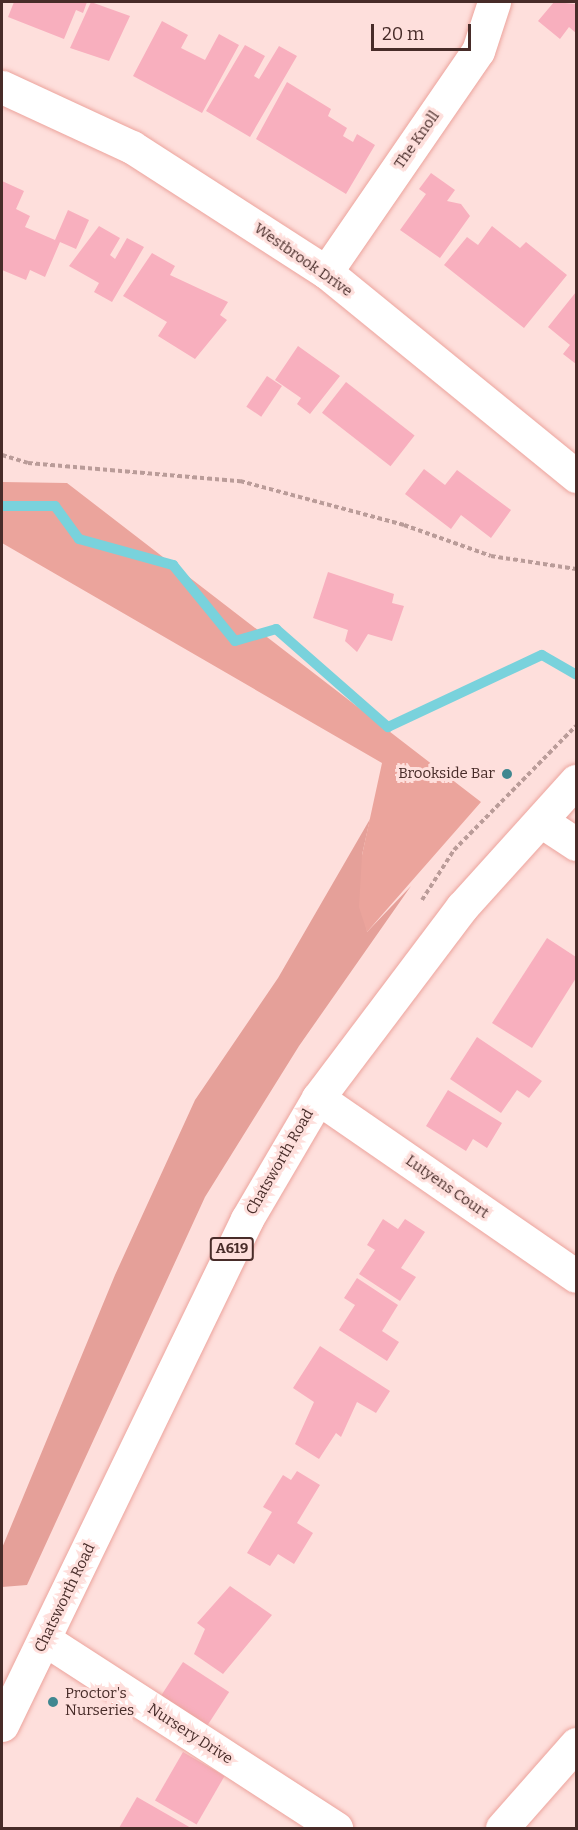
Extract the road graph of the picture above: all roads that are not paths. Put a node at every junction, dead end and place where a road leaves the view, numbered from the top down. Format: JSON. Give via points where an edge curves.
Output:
{"nodes":[{"id":1,"x":494,"y":2,"type":"edge"},
{"id":2,"x":2,"y":87,"type":"edge"},
{"id":3,"x":326,"y":272,"type":"junction"},
{"id":4,"x":576,"y":476,"type":"edge"},
{"id":5,"x":576,"y":781,"type":"edge"},
{"id":6,"x":541,"y":820,"type":"junction"},
{"id":7,"x":576,"y":844,"type":"edge"},
{"id":8,"x":318,"y":1098,"type":"junction"},
{"id":9,"x":576,"y":1276,"type":"edge"},
{"id":10,"x":44,"y":1639,"type":"junction"},
{"id":11,"x":2,"y":1725,"type":"edge"},
{"id":12,"x":576,"y":1744,"type":"edge"},
{"id":13,"x":336,"y":1828,"type":"edge"},
{"id":14,"x":502,"y":1828,"type":"edge"}],
"edges":[{"from":1,"to":3,"type":"main road","name":"The Knoll","via":[[478,51]]},
{"from":2,"to":3,"type":"main road","name":"Westbrook Drive","via":[[132,147]]},
{"from":3,"to":4,"type":"main road","name":"Westbrook Drive"},
{"from":5,"to":6,"type":"main road","name":"Chatsworth Road","number":"A619"},
{"from":6,"to":7,"type":"main road"},
{"from":6,"to":8,"type":"main road","name":"Chatsworth Road","number":"A619","via":[[462,907]]},
{"from":8,"to":9,"type":"main road","name":"Lutyens Court"},
{"from":8,"to":10,"type":"main road","name":"Chatsworth Road","number":"A619","via":[[247,1219]]},
{"from":10,"to":11,"type":"main road","name":"Chatsworth Road","number":"A619"},
{"from":10,"to":13,"type":"main road","name":"Nursery Drive"},
{"from":12,"to":14,"type":"main road"}]}
